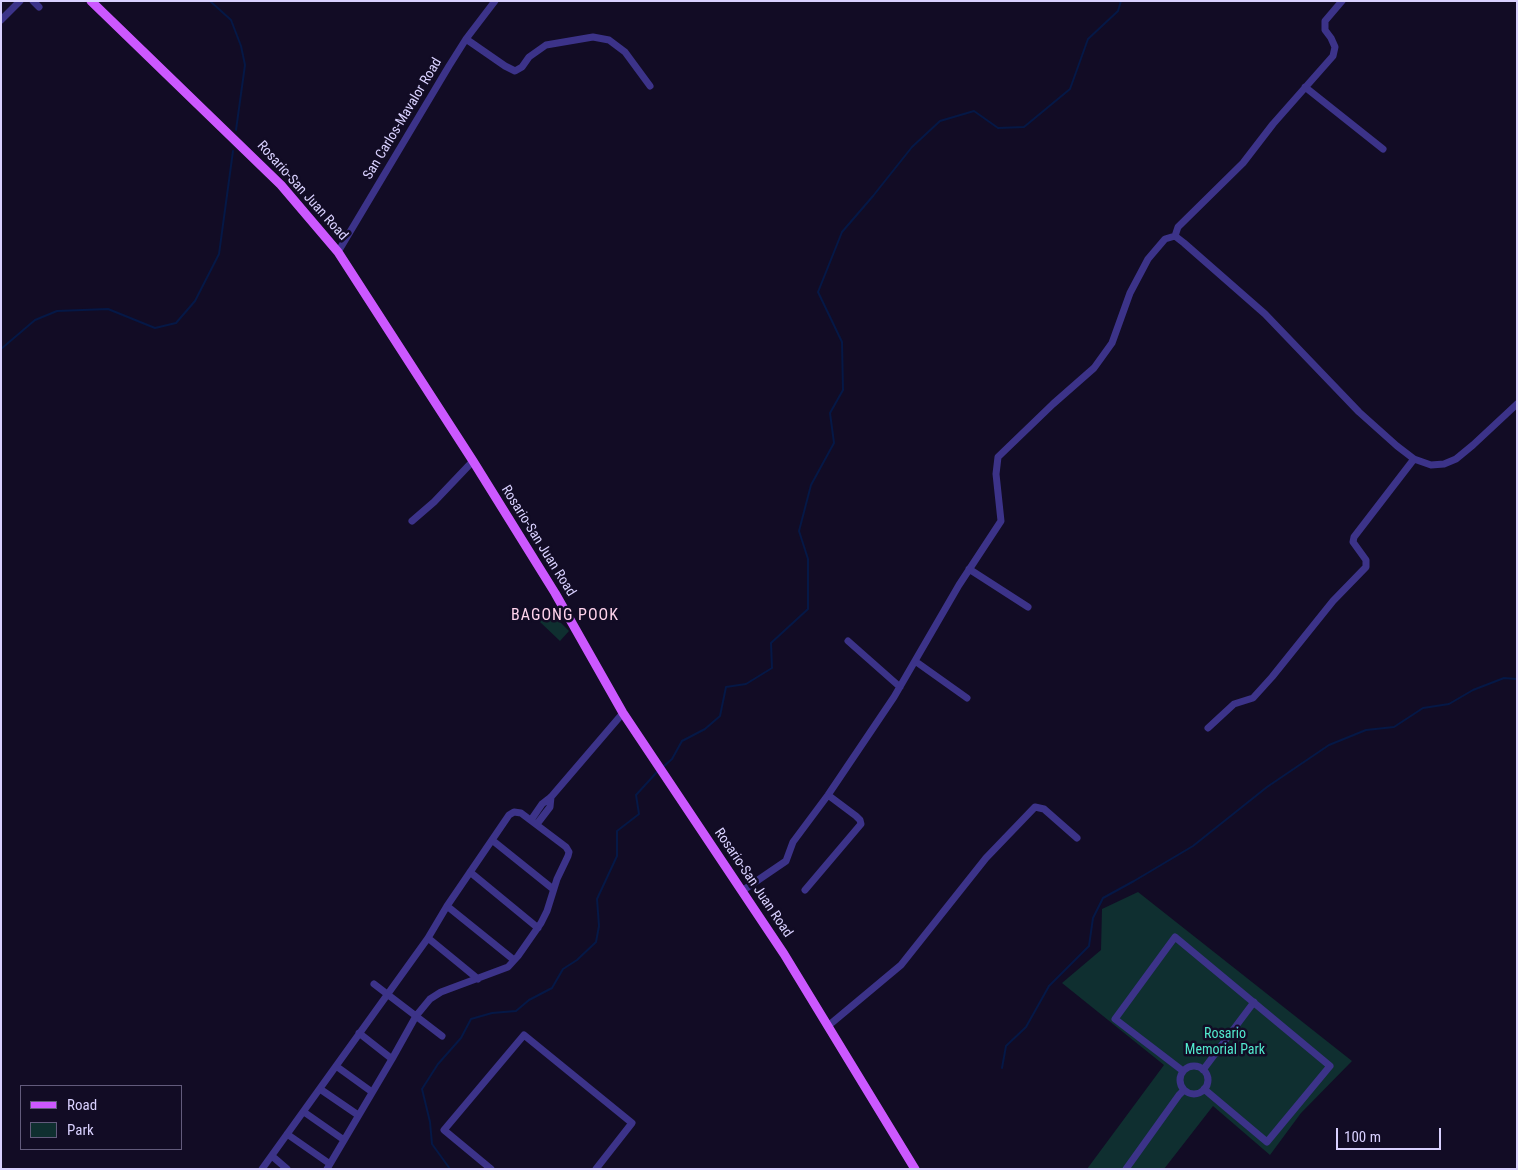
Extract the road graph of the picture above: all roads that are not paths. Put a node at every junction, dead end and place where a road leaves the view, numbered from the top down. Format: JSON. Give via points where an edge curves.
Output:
{"nodes":[{"id":1,"x":20,"y":1,"type":"edge"},
{"id":2,"x":33,"y":1,"type":"edge"},
{"id":3,"x":91,"y":1,"type":"edge"},
{"id":4,"x":495,"y":1,"type":"edge"},
{"id":5,"x":1342,"y":1,"type":"edge"},
{"id":6,"x":39,"y":7,"type":"dead end"},
{"id":7,"x":2,"y":17,"type":"edge"},
{"id":8,"x":466,"y":39,"type":"junction"},
{"id":9,"x":650,"y":86,"type":"dead end"},
{"id":10,"x":1305,"y":87,"type":"junction"},
{"id":11,"x":1383,"y":150,"type":"dead end"},
{"id":12,"x":1175,"y":236,"type":"junction"},
{"id":13,"x":338,"y":252,"type":"junction"},
{"id":14,"x":1517,"y":404,"type":"edge"},
{"id":15,"x":1414,"y":459,"type":"junction"},
{"id":16,"x":473,"y":461,"type":"junction"},
{"id":17,"x":412,"y":521,"type":"dead end"},
{"id":18,"x":969,"y":569,"type":"junction"},
{"id":19,"x":1028,"y":607,"type":"dead end"},
{"id":20,"x":848,"y":641,"type":"dead end"},
{"id":21,"x":915,"y":662,"type":"junction"},
{"id":22,"x":900,"y":687,"type":"junction"},
{"id":23,"x":967,"y":698,"type":"dead end"},
{"id":24,"x":623,"y":713,"type":"junction"},
{"id":25,"x":1208,"y":728,"type":"dead end"},
{"id":26,"x":828,"y":795,"type":"junction"},
{"id":27,"x":534,"y":822,"type":"junction"},
{"id":28,"x":1077,"y":838,"type":"dead end"},
{"id":29,"x":492,"y":840,"type":"junction"},
{"id":30,"x":470,"y":872,"type":"junction"},
{"id":31,"x":553,"y":889,"type":"junction"},
{"id":32,"x":805,"y":890,"type":"dead end"},
{"id":33,"x":742,"y":891,"type":"junction"},
{"id":34,"x":447,"y":906,"type":"junction"},
{"id":35,"x":538,"y":928,"type":"junction"},
{"id":36,"x":428,"y":938,"type":"junction"},
{"id":37,"x":514,"y":960,"type":"junction"},
{"id":38,"x":478,"y":979,"type":"junction"},
{"id":39,"x":374,"y":984,"type":"dead end"},
{"id":40,"x":387,"y":994,"type":"junction"},
{"id":41,"x":1254,"y":1002,"type":"junction"},
{"id":42,"x":416,"y":1016,"type":"junction"},
{"id":43,"x":828,"y":1026,"type":"junction"},
{"id":44,"x":359,"y":1034,"type":"junction"},
{"id":45,"x":442,"y":1036,"type":"dead end"},
{"id":46,"x":392,"y":1059,"type":"junction"},
{"id":47,"x":336,"y":1066,"type":"junction"},
{"id":48,"x":1203,"y":1070,"type":"junction"},
{"id":49,"x":1183,"y":1071,"type":"junction"},
{"id":50,"x":320,"y":1089,"type":"junction"},
{"id":51,"x":1204,"y":1089,"type":"junction"},
{"id":52,"x":1184,"y":1090,"type":"junction"},
{"id":53,"x":372,"y":1092,"type":"junction"},
{"id":54,"x":304,"y":1112,"type":"junction"},
{"id":55,"x":358,"y":1116,"type":"junction"},
{"id":56,"x":287,"y":1134,"type":"junction"},
{"id":57,"x":344,"y":1140,"type":"junction"},
{"id":58,"x":272,"y":1156,"type":"junction"},
{"id":59,"x":329,"y":1166,"type":"edge"},
{"id":60,"x":262,"y":1169,"type":"edge"},
{"id":61,"x":287,"y":1169,"type":"edge"},
{"id":62,"x":491,"y":1169,"type":"edge"},
{"id":63,"x":596,"y":1169,"type":"edge"},
{"id":64,"x":915,"y":1169,"type":"edge"},
{"id":65,"x":1126,"y":1169,"type":"edge"}],
"edges":[{"from":1,"to":7,"type":"street"},
{"from":2,"to":6,"type":"street"},
{"from":3,"to":13,"type":"main road","name":"Rosario-San Juan Road","via":[[281,185]]},
{"from":4,"to":8,"type":"street","name":"San Carlos-Mavalor Road"},
{"from":5,"to":10,"type":"street","via":[[1325,21],[1334,47],[1333,56]]},
{"from":8,"to":9,"type":"street","via":[[515,71],[546,45],[593,37],[609,40],[625,52]]},
{"from":8,"to":13,"type":"street","name":"San Carlos-Mavalor Road"},
{"from":10,"to":11,"type":"street"},
{"from":10,"to":12,"type":"street","via":[[1242,163],[1178,227]]},
{"from":12,"to":15,"type":"street","via":[[1265,314],[1359,412]]},
{"from":12,"to":18,"type":"street","via":[[1165,239],[1148,259],[1130,293],[1112,344],[1094,368],[998,457],[996,474],[1001,521]]},
{"from":13,"to":16,"type":"main road","name":"Rosario-San Juan Road"},
{"from":14,"to":15,"type":"street","via":[[1456,459],[1431,466]]},
{"from":15,"to":25,"type":"street","via":[[1354,537],[1366,560],[1366,567],[1333,601],[1253,698],[1234,704]]},
{"from":16,"to":17,"type":"street"},
{"from":16,"to":24,"type":"main road","name":"Rosario-San Juan Road","via":[[555,593]]},
{"from":18,"to":19,"type":"street"},
{"from":18,"to":21,"type":"street"},
{"from":20,"to":22,"type":"street"},
{"from":21,"to":22,"type":"street"},
{"from":21,"to":23,"type":"street"},
{"from":22,"to":26,"type":"street"},
{"from":24,"to":27,"type":"street","via":[[542,804]]},
{"from":24,"to":33,"type":"main road","name":"Rosario-San Juan Road"},
{"from":26,"to":32,"type":"street","via":[[856,816],[861,824]]},
{"from":26,"to":33,"type":"street","via":[[794,842],[786,861]]},
{"from":27,"to":29,"type":"street","via":[[514,812]]},
{"from":27,"to":31,"type":"street","via":[[569,852]]},
{"from":28,"to":43,"type":"street","via":[[1044,809],[1035,807],[986,858],[901,965]]},
{"from":29,"to":30,"type":"street"},
{"from":29,"to":31,"type":"street"},
{"from":30,"to":34,"type":"street"},
{"from":30,"to":35,"type":"street"},
{"from":31,"to":35,"type":"street"},
{"from":33,"to":43,"type":"main road","name":"Rosario-San Juan Road"},
{"from":34,"to":36,"type":"street"},
{"from":34,"to":37,"type":"street"},
{"from":35,"to":37,"type":"street"},
{"from":36,"to":38,"type":"street"},
{"from":36,"to":40,"type":"street"},
{"from":37,"to":38,"type":"street","via":[[505,968]]},
{"from":38,"to":42,"type":"street","via":[[441,992],[430,999]]},
{"from":39,"to":40,"type":"street"},
{"from":40,"to":42,"type":"street"},
{"from":40,"to":44,"type":"street"},
{"from":41,"to":48,"type":"street"},
{"from":41,"to":49,"type":"street","via":[[1175,937],[1115,1019]]},
{"from":41,"to":51,"type":"street","via":[[1330,1066],[1267,1142]]},
{"from":42,"to":45,"type":"street"},
{"from":42,"to":46,"type":"street"},
{"from":43,"to":64,"type":"main road","name":"Rosario-San Juan Road"},
{"from":44,"to":46,"type":"street"},
{"from":44,"to":47,"type":"street"},
{"from":46,"to":53,"type":"street"},
{"from":47,"to":50,"type":"street"},
{"from":47,"to":53,"type":"street"},
{"from":48,"to":49,"type":"street","via":[[1190,1066]]},
{"from":48,"to":51,"type":"street","via":[[1208,1081]]},
{"from":49,"to":52,"type":"street","via":[[1180,1081]]},
{"from":50,"to":54,"type":"street"},
{"from":50,"to":55,"type":"street"},
{"from":51,"to":52,"type":"street","via":[[1192,1094]]},
{"from":52,"to":65,"type":"street"},
{"from":53,"to":55,"type":"street"},
{"from":54,"to":56,"type":"street"},
{"from":54,"to":57,"type":"street"},
{"from":55,"to":57,"type":"street"},
{"from":56,"to":58,"type":"street"},
{"from":56,"to":59,"type":"street"},
{"from":57,"to":59,"type":"street"},
{"from":58,"to":60,"type":"street"},
{"from":58,"to":61,"type":"street"},
{"from":62,"to":63,"type":"street","via":[[444,1130],[524,1035],[632,1122]]}]}
